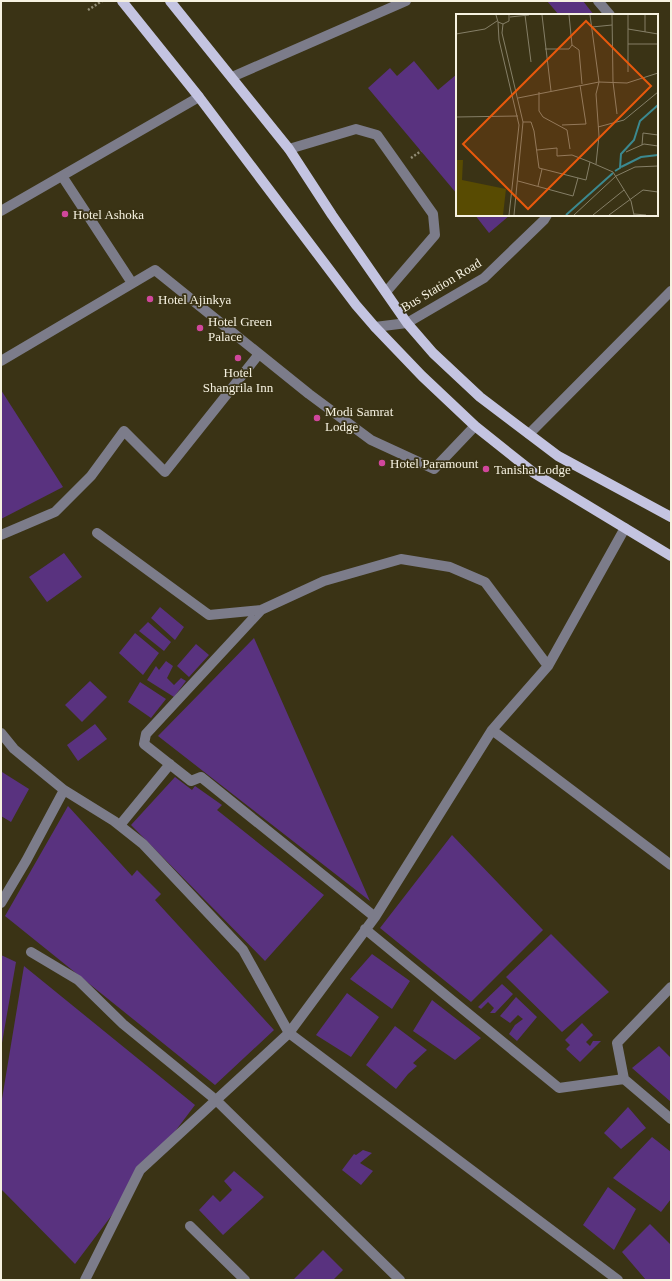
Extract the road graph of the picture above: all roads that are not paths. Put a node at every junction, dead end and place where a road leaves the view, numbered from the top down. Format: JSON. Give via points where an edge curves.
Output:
{"nodes":[{"id":1,"x":122,"y":1,"type":"edge"},
{"id":2,"x":170,"y":1,"type":"edge"},
{"id":3,"x":406,"y":1,"type":"edge"},
{"id":4,"x":598,"y":1,"type":"edge"},
{"id":5,"x":609,"y":14,"type":"edge"},
{"id":6,"x":232,"y":77,"type":"junction"},
{"id":7,"x":199,"y":97,"type":"junction"},
{"id":8,"x":290,"y":149,"type":"junction"},
{"id":9,"x":62,"y":176,"type":"junction"},
{"id":10,"x":1,"y":211,"type":"edge"},
{"id":11,"x":546,"y":216,"type":"edge"},
{"id":12,"x":132,"y":284,"type":"junction"},
{"id":13,"x":671,"y":291,"type":"edge"},
{"id":14,"x":386,"y":292,"type":"junction"},
{"id":15,"x":407,"y":323,"type":"junction"},
{"id":16,"x":375,"y":327,"type":"junction"},
{"id":17,"x":259,"y":354,"type":"junction"},
{"id":18,"x":1,"y":361,"type":"edge"},
{"id":19,"x":475,"y":426,"type":"junction"},
{"id":20,"x":530,"y":434,"type":"junction"},
{"id":21,"x":671,"y":517,"type":"edge"},
{"id":22,"x":625,"y":528,"type":"junction"},
{"id":23,"x":97,"y":533,"type":"dead end"},
{"id":24,"x":1,"y":535,"type":"edge"},
{"id":25,"x":671,"y":556,"type":"edge"},
{"id":26,"x":261,"y":610,"type":"junction"},
{"id":27,"x":548,"y":666,"type":"junction"},
{"id":28,"x":492,"y":730,"type":"junction"},
{"id":29,"x":1,"y":733,"type":"edge"},
{"id":30,"x":170,"y":764,"type":"junction"},
{"id":31,"x":64,"y":790,"type":"junction"},
{"id":32,"x":120,"y":825,"type":"junction"},
{"id":33,"x":671,"y":865,"type":"edge"},
{"id":34,"x":1,"y":903,"type":"edge"},
{"id":35,"x":375,"y":917,"type":"junction"},
{"id":36,"x":366,"y":929,"type":"junction"},
{"id":37,"x":31,"y":952,"type":"dead end"},
{"id":38,"x":671,"y":986,"type":"edge"},
{"id":39,"x":289,"y":1033,"type":"junction"},
{"id":40,"x":624,"y":1080,"type":"junction"},
{"id":41,"x":216,"y":1100,"type":"junction"},
{"id":42,"x":671,"y":1119,"type":"edge"},
{"id":43,"x":190,"y":1226,"type":"dead end"},
{"id":44,"x":613,"y":1278,"type":"edge"},
{"id":45,"x":85,"y":1280,"type":"edge"},
{"id":46,"x":245,"y":1280,"type":"edge"},
{"id":47,"x":400,"y":1280,"type":"edge"}],
"edges":[{"from":1,"to":7,"type":"main road"},
{"from":2,"to":6,"type":"main road"},
{"from":3,"to":6,"type":"street"},
{"from":4,"to":5,"type":"street"},
{"from":6,"to":8,"type":"main road"},
{"from":7,"to":9,"type":"street"},
{"from":7,"to":16,"type":"main road"},
{"from":8,"to":14,"type":"main road"},
{"from":8,"to":14,"type":"street","via":[[356,129],[377,135],[433,214],[435,235]]},
{"from":9,"to":10,"type":"street"},
{"from":9,"to":12,"type":"street"},
{"from":11,"to":15,"type":"street","name":"Bus Station Road","via":[[484,278]]},
{"from":12,"to":17,"type":"street","via":[[155,270]]},
{"from":12,"to":18,"type":"street"},
{"from":13,"to":20,"type":"street"},
{"from":14,"to":15,"type":"main road"},
{"from":15,"to":16,"type":"street","name":"Bus Station Road"},
{"from":15,"to":20,"type":"main road","via":[[433,353],[480,397]]},
{"from":16,"to":19,"type":"main road"},
{"from":17,"to":19,"type":"street","via":[[371,440],[434,469]]},
{"from":17,"to":24,"type":"street","via":[[165,472],[124,431],[91,476],[55,512]]},
{"from":19,"to":22,"type":"main road","via":[[534,473]]},
{"from":20,"to":21,"type":"main road","via":[[558,456]]},
{"from":22,"to":25,"type":"main road"},
{"from":22,"to":27,"type":"street"},
{"from":23,"to":26,"type":"street","via":[[209,615]]},
{"from":26,"to":27,"type":"street","via":[[324,581],[401,559],[450,567],[486,582]]},
{"from":26,"to":30,"type":"street","via":[[146,734],[144,744]]},
{"from":27,"to":28,"type":"street"},
{"from":28,"to":33,"type":"street"},
{"from":28,"to":35,"type":"street"},
{"from":29,"to":31,"type":"street","via":[[14,749]]},
{"from":30,"to":32,"type":"street"},
{"from":30,"to":35,"type":"street","via":[[191,781],[201,777]]},
{"from":31,"to":32,"type":"street"},
{"from":31,"to":34,"type":"street"},
{"from":32,"to":39,"type":"street","via":[[143,844],[243,950]]},
{"from":35,"to":36,"type":"street"},
{"from":36,"to":39,"type":"street"},
{"from":36,"to":40,"type":"street","via":[[559,1088]]},
{"from":37,"to":41,"type":"street","via":[[78,980],[123,1024]]},
{"from":38,"to":40,"type":"street","via":[[617,1043]]},
{"from":39,"to":41,"type":"street"},
{"from":39,"to":44,"type":"street"},
{"from":40,"to":42,"type":"street"},
{"from":41,"to":45,"type":"street","via":[[140,1170]]},
{"from":41,"to":47,"type":"street"},
{"from":43,"to":46,"type":"street"}]}
